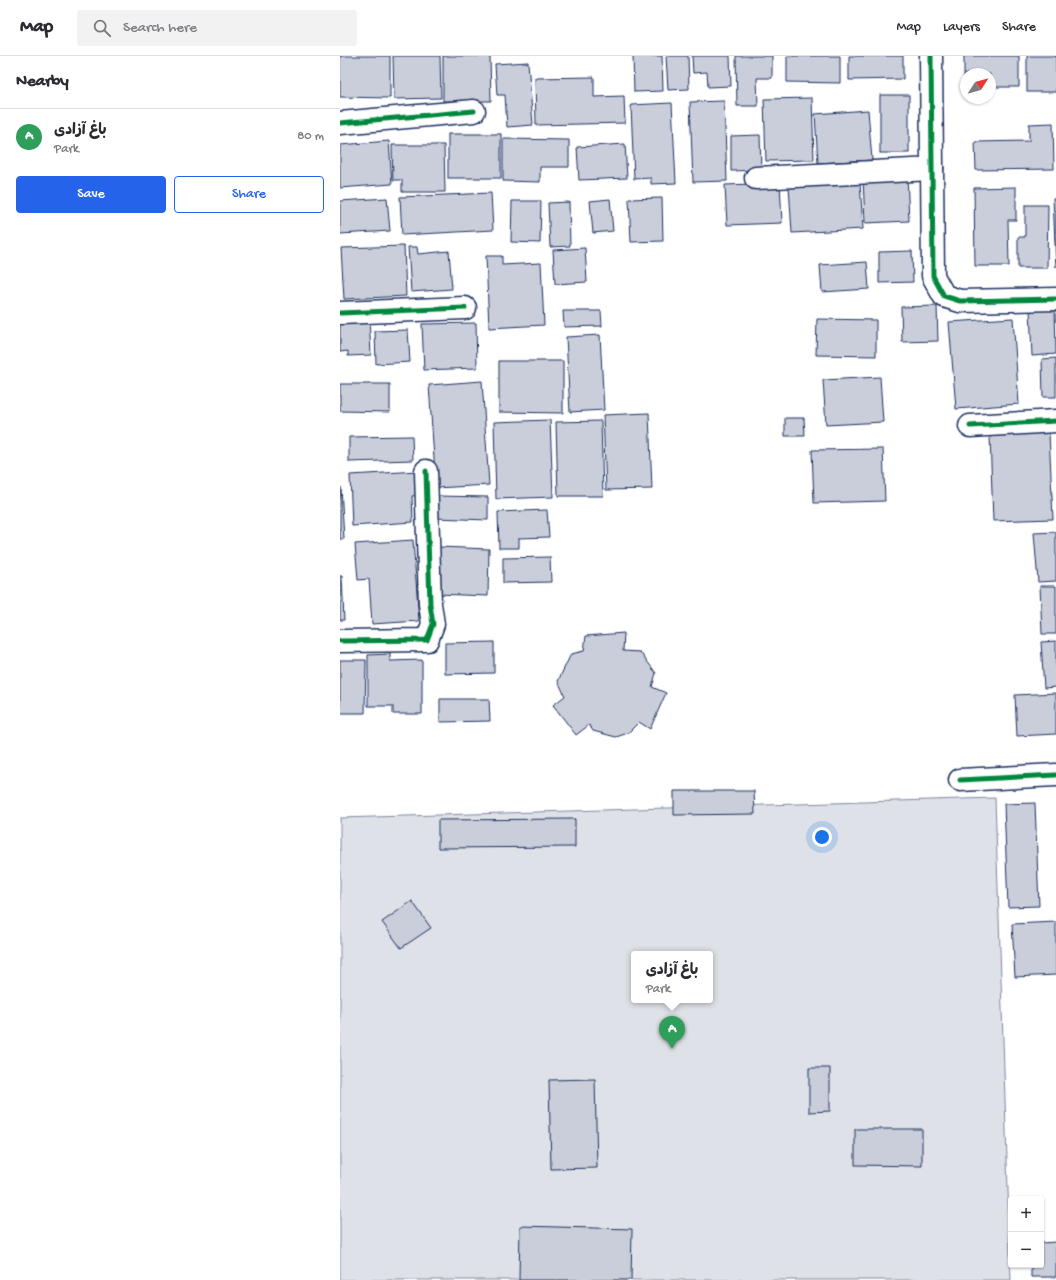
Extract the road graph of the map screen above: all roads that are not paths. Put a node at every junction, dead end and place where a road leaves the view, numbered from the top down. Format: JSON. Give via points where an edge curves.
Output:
{"nodes":[{"id":1,"x":931,"y":56,"type":"edge"},
{"id":2,"x":474,"y":111,"type":"dead end"},
{"id":3,"x":340,"y":124,"type":"edge"},
{"id":4,"x":932,"y":169,"type":"junction"},
{"id":5,"x":756,"y":178,"type":"dead end"},
{"id":6,"x":1056,"y":299,"type":"edge"},
{"id":7,"x":465,"y":308,"type":"dead end"},
{"id":8,"x":340,"y":313,"type":"edge"},
{"id":9,"x":1056,"y":421,"type":"edge"},
{"id":10,"x":970,"y":426,"type":"dead end"},
{"id":11,"x":426,"y":471,"type":"dead end"},
{"id":12,"x":340,"y":641,"type":"edge"},
{"id":13,"x":1056,"y":775,"type":"edge"},
{"id":14,"x":960,"y":780,"type":"dead end"}],
"edges":[{"from":1,"to":4,"type":"street"},
{"from":2,"to":3,"type":"street"},
{"from":4,"to":5,"type":"street"},
{"from":4,"to":6,"type":"street","via":[[933,276],[944,296],[960,301]]},
{"from":7,"to":8,"type":"street"},
{"from":9,"to":10,"type":"street"},
{"from":11,"to":12,"type":"street","via":[[432,624],[427,640]]},
{"from":13,"to":14,"type":"street"}]}
